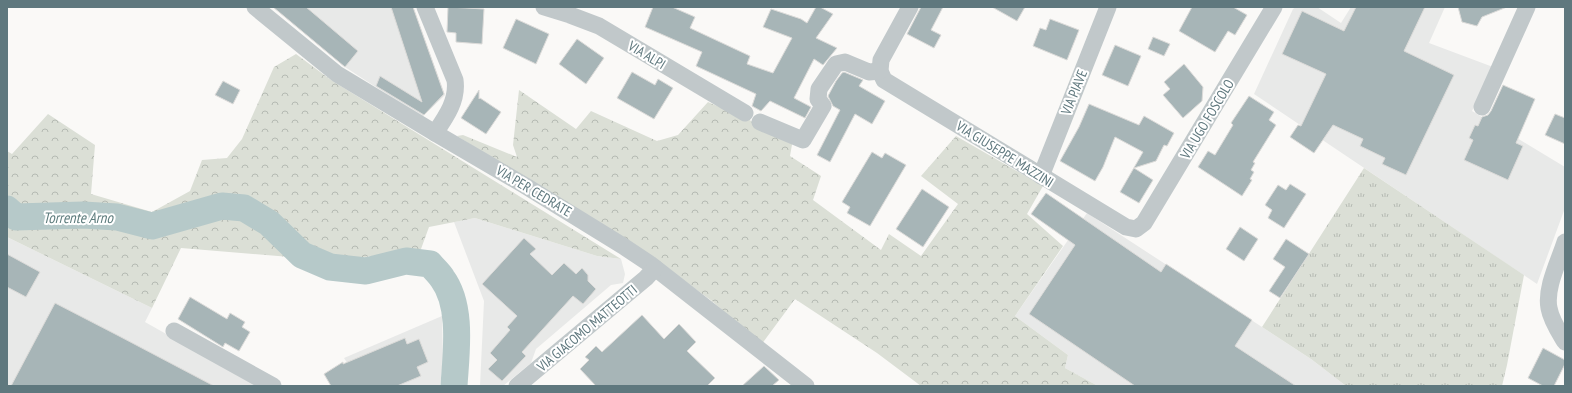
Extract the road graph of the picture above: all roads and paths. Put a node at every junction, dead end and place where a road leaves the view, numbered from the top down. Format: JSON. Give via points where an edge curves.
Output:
{"nodes":[{"id":1,"x":255,"y":7,"type":"edge"},
{"id":2,"x":425,"y":7,"type":"edge"},
{"id":3,"x":544,"y":7,"type":"edge"},
{"id":4,"x":910,"y":7,"type":"edge"},
{"id":5,"x":1108,"y":7,"type":"edge"},
{"id":6,"x":1274,"y":7,"type":"edge"},
{"id":7,"x":1527,"y":7,"type":"edge"},
{"id":8,"x":880,"y":71,"type":"junction"},
{"id":9,"x":1482,"y":107,"type":"dead end"},
{"id":10,"x":746,"y":113,"type":"dead end"},
{"id":11,"x":760,"y":122,"type":"dead end"},
{"id":12,"x":435,"y":133,"type":"junction"},
{"id":13,"x":1041,"y":176,"type":"junction"},
{"id":14,"x":1136,"y":229,"type":"joint"},
{"id":15,"x":1565,"y":242,"type":"edge"},
{"id":16,"x":655,"y":268,"type":"junction"},
{"id":17,"x":174,"y":331,"type":"dead end"},
{"id":18,"x":1565,"y":342,"type":"edge"},
{"id":19,"x":273,"y":386,"type":"edge"},
{"id":20,"x":517,"y":386,"type":"edge"},
{"id":21,"x":806,"y":386,"type":"edge"}],
"edges":[{"from":1,"to":12,"type":"street","name":"VIA PER CEDRATE","via":[[338,74]]},
{"from":2,"to":12,"type":"street","via":[[455,80],[456,91]]},
{"from":3,"to":10,"type":"street","name":"VIA ALPI","via":[[599,26]]},
{"from":4,"to":8,"type":"street","via":[[881,60]]},
{"from":5,"to":13,"type":"street","name":"VIA PIAVE"},
{"from":6,"to":14,"type":"street","name":"VIA UGO FOSCOLO","via":[[1144,223]]},
{"from":7,"to":9,"type":"street"},
{"from":8,"to":11,"type":"street","via":[[869,72],[845,62],[836,64],[819,89],[818,99],[823,106],[803,140]]},
{"from":8,"to":13,"type":"street","name":"VIA GIUSEPPE MAZZINI","via":[[884,80]]},
{"from":12,"to":16,"type":"street","name":"VIA PER CEDRATE","via":[[531,189]]},
{"from":13,"to":14,"type":"street","name":"VIA GIUSEPPE MAZZINI","via":[[1126,227]]},
{"from":15,"to":18,"type":"street","via":[[1548,294],[1549,309]]},
{"from":16,"to":20,"type":"street","name":"VIA GIACOMO MATTEOTTI"},
{"from":16,"to":21,"type":"street","name":"VIA PER CEDRATE"},
{"from":17,"to":19,"type":"street"}]}
